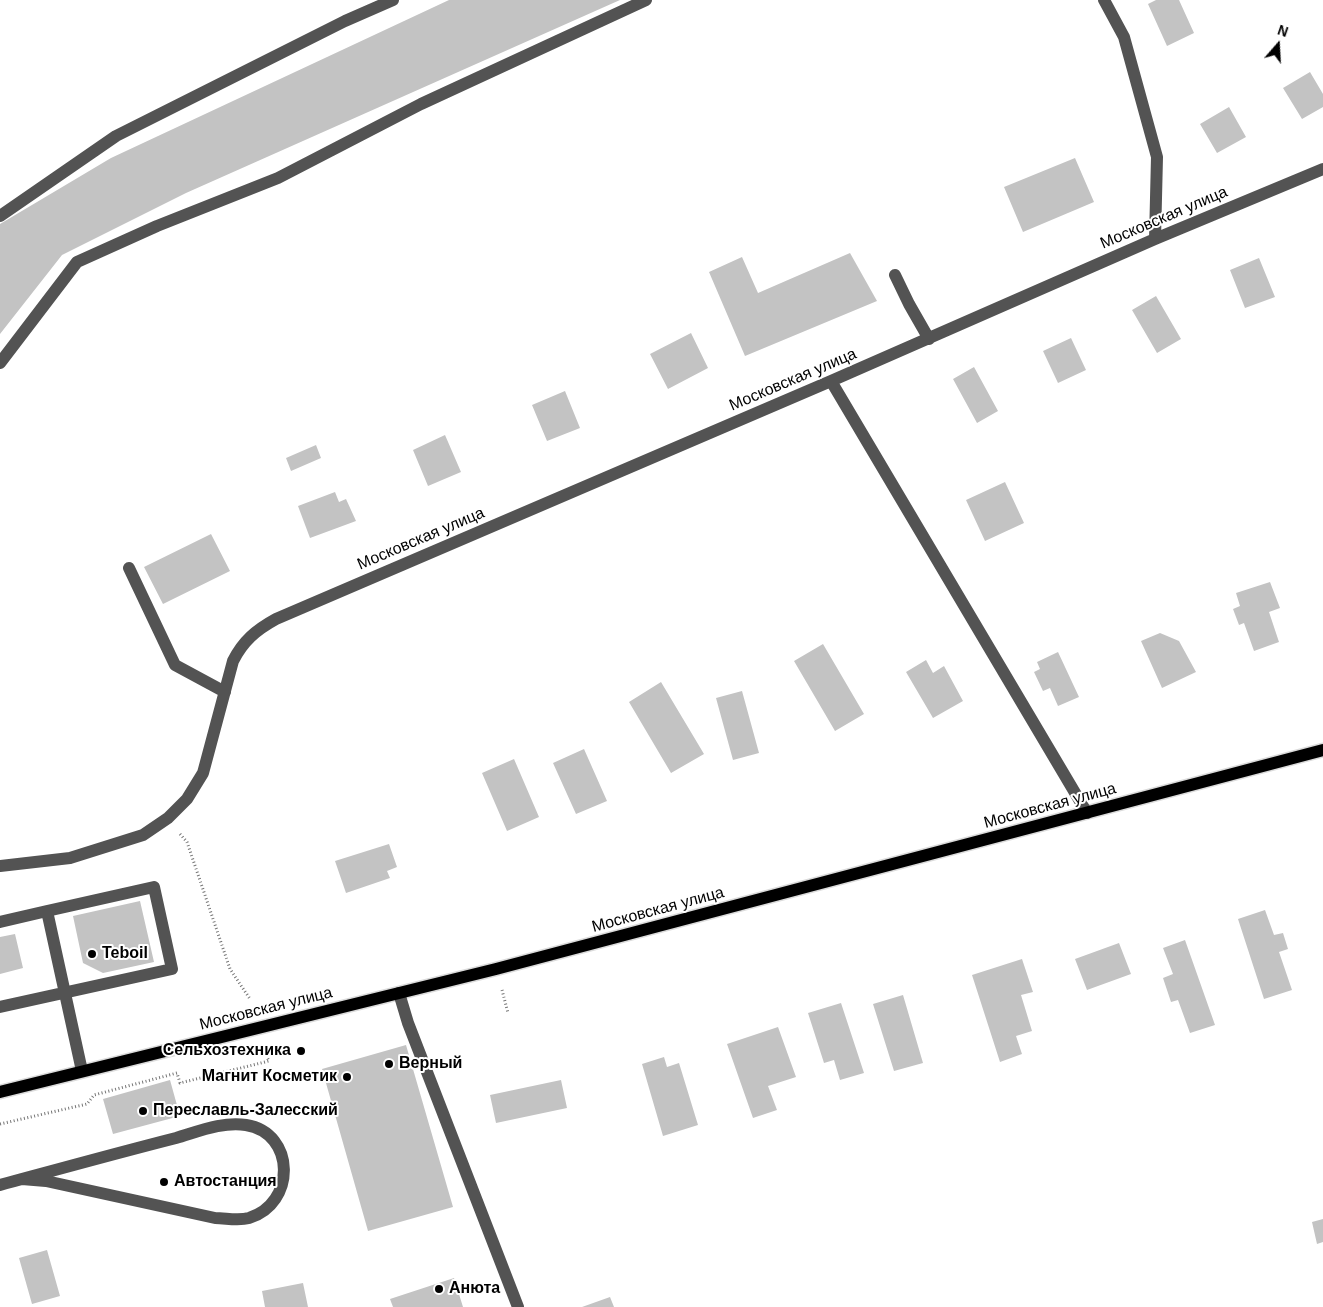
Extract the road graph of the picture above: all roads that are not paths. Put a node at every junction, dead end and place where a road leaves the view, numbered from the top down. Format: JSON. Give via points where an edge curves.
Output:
{"nodes":[{"id":1,"x":393,"y":0,"type":"edge"},
{"id":2,"x":646,"y":0,"type":"edge"},
{"id":3,"x":1104,"y":0,"type":"edge"},
{"id":4,"x":1323,"y":169,"type":"edge"},
{"id":5,"x":0,"y":216,"type":"edge"},
{"id":6,"x":1155,"y":239,"type":"junction"},
{"id":7,"x":895,"y":275,"type":"dead end"},
{"id":8,"x":929,"y":339,"type":"junction"},
{"id":9,"x":0,"y":363,"type":"edge"},
{"id":10,"x":831,"y":381,"type":"junction"},
{"id":11,"x":129,"y":568,"type":"dead end"},
{"id":12,"x":225,"y":692,"type":"junction"},
{"id":13,"x":1323,"y":750,"type":"edge"},
{"id":14,"x":1087,"y":813,"type":"junction"},
{"id":15,"x":0,"y":866,"type":"edge"},
{"id":16,"x":47,"y":911,"type":"junction"},
{"id":17,"x":0,"y":922,"type":"edge"},
{"id":18,"x":66,"y":993,"type":"junction"},
{"id":19,"x":399,"y":994,"type":"junction"},
{"id":20,"x":0,"y":1007,"type":"edge"},
{"id":21,"x":82,"y":1071,"type":"junction"},
{"id":22,"x":0,"y":1092,"type":"edge"},
{"id":23,"x":22,"y":1179,"type":"junction"},
{"id":24,"x":0,"y":1185,"type":"edge"},
{"id":25,"x":518,"y":1307,"type":"edge"}],
"edges":[{"from":1,"to":5,"type":"street","via":[[116,136]]},
{"from":2,"to":9,"type":"street","via":[[421,104],[278,178],[77,262]]},
{"from":3,"to":6,"type":"street","via":[[1124,36],[1157,157]]},
{"from":4,"to":6,"type":"street","name":"Московская улица"},
{"from":6,"to":8,"type":"street","name":"Московская улица"},
{"from":7,"to":8,"type":"street"},
{"from":8,"to":10,"type":"street","name":"Московская улица"},
{"from":10,"to":12,"type":"street","name":"Московская улица","via":[[276,619],[261,627],[240,648],[233,660]]},
{"from":10,"to":14,"type":"street"},
{"from":11,"to":12,"type":"street","via":[[175,665]]},
{"from":12,"to":15,"type":"street","name":"Московская улица","via":[[203,773],[187,799],[168,818],[143,835],[70,858]]},
{"from":13,"to":14,"type":"main road","name":"Московская улица"},
{"from":14,"to":19,"type":"main road","name":"Московская улица"},
{"from":16,"to":17,"type":"street"},
{"from":16,"to":18,"type":"street"},
{"from":16,"to":18,"type":"street","via":[[154,887],[172,969]]},
{"from":18,"to":20,"type":"street"},
{"from":18,"to":21,"type":"street"},
{"from":19,"to":21,"type":"main road","name":"Московская улица"},
{"from":19,"to":25,"type":"street"},
{"from":21,"to":22,"type":"main road","name":"Московская улица"},
{"from":23,"to":23,"type":"street","via":[[46,1181],[215,1218],[234,1219],[263,1212],[278,1195],[284,1173],[278,1146],[269,1134],[245,1124],[229,1124]]},
{"from":23,"to":24,"type":"street"}]}
